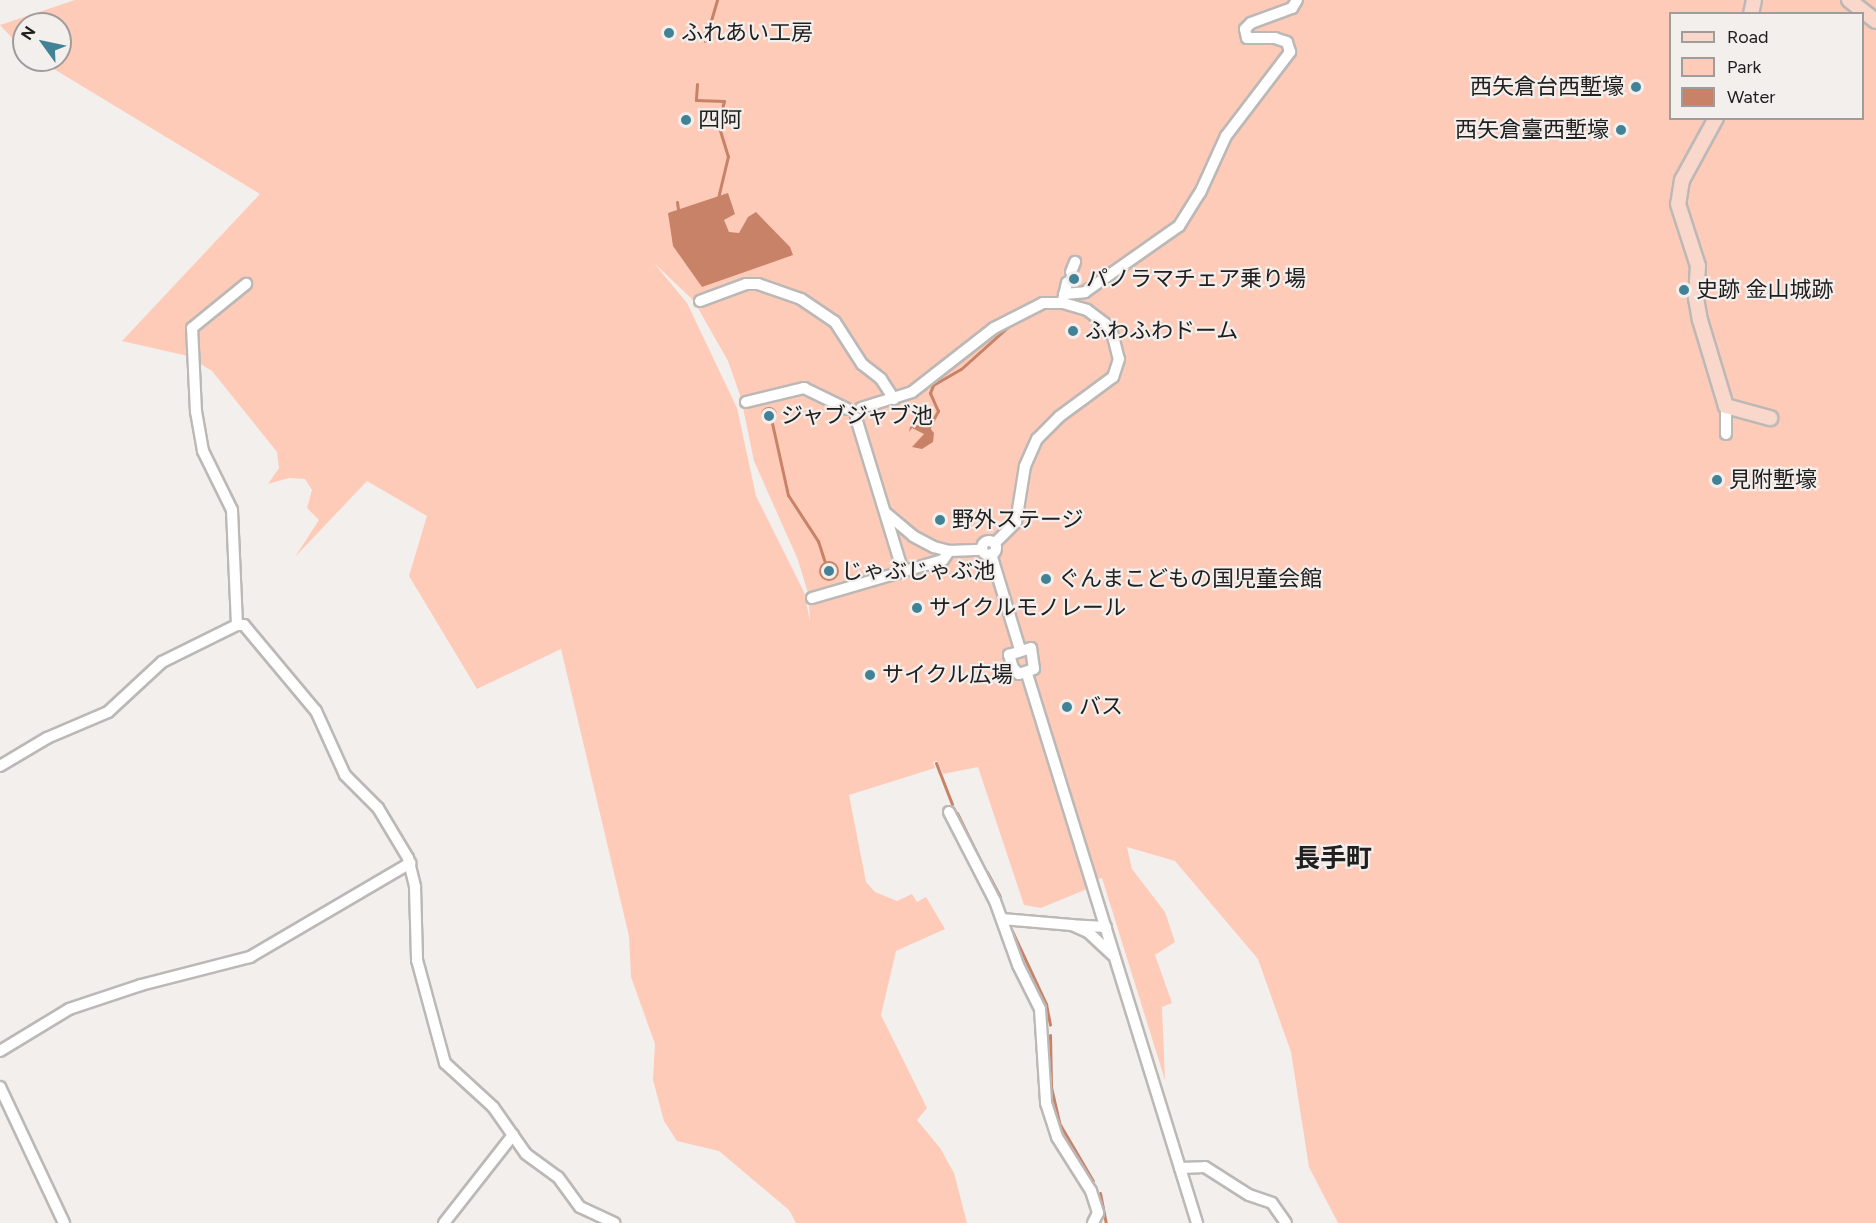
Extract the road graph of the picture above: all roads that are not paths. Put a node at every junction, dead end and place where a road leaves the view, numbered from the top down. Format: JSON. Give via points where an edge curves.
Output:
{"nodes":[{"id":1,"x":1297,"y":0,"type":"edge"},
{"id":2,"x":1849,"y":0,"type":"edge"},
{"id":3,"x":1876,"y":21,"type":"edge"},
{"id":4,"x":1715,"y":120,"type":"edge"},
{"id":5,"x":1071,"y":272,"type":"dead end"},
{"id":6,"x":246,"y":284,"type":"dead end"},
{"id":7,"x":1063,"y":299,"type":"junction"},
{"id":8,"x":700,"y":302,"type":"dead end"},
{"id":9,"x":894,"y":399,"type":"junction"},
{"id":10,"x":746,"y":402,"type":"dead end"},
{"id":11,"x":1726,"y":406,"type":"junction"},
{"id":12,"x":858,"y":413,"type":"junction"},
{"id":13,"x":1770,"y":418,"type":"dead end"},
{"id":14,"x":1726,"y":434,"type":"dead end"},
{"id":15,"x":885,"y":512,"type":"junction"},
{"id":16,"x":989,"y":549,"type":"junction"},
{"id":17,"x":949,"y":551,"type":"junction"},
{"id":18,"x":903,"y":572,"type":"junction"},
{"id":19,"x":812,"y":598,"type":"dead end"},
{"id":20,"x":237,"y":625,"type":"junction"},
{"id":21,"x":1019,"y":646,"type":"dead end"},
{"id":22,"x":1027,"y":674,"type":"dead end"},
{"id":23,"x":0,"y":766,"type":"edge"},
{"id":24,"x":949,"y":812,"type":"dead end"},
{"id":25,"x":410,"y":863,"type":"junction"},
{"id":26,"x":1002,"y":919,"type":"junction"},
{"id":27,"x":1072,"y":925,"type":"junction"},
{"id":28,"x":1106,"y":927,"type":"junction"},
{"id":29,"x":1115,"y":956,"type":"junction"},
{"id":30,"x":0,"y":1052,"type":"edge"},
{"id":31,"x":0,"y":1087,"type":"edge"},
{"id":32,"x":513,"y":1135,"type":"junction"},
{"id":33,"x":1180,"y":1168,"type":"junction"},
{"id":34,"x":1096,"y":1221,"type":"edge"},
{"id":35,"x":64,"y":1223,"type":"edge"},
{"id":36,"x":444,"y":1223,"type":"edge"},
{"id":37,"x":615,"y":1223,"type":"edge"},
{"id":38,"x":1197,"y":1223,"type":"edge"},
{"id":39,"x":1286,"y":1223,"type":"edge"}],
"edges":[{"from":1,"to":7,"type":"street","via":[[1292,8],[1251,23],[1245,29],[1247,38],[1287,42],[1290,52],[1226,136],[1200,193],[1179,226],[1085,292]]},
{"from":2,"to":3,"type":"main road"},
{"from":4,"to":11,"type":"main road","via":[[1682,180],[1678,204],[1698,266],[1696,298],[1700,320]]},
{"from":5,"to":7,"type":"street"},
{"from":6,"to":20,"type":"street","via":[[192,328],[195,412],[203,451],[232,510]]},
{"from":7,"to":9,"type":"street","via":[[1043,303],[1009,319],[912,392]]},
{"from":7,"to":16,"type":"street","via":[[1111,328],[1118,346],[1117,370],[1108,384],[1059,417],[1037,439],[1024,466],[1016,522]]},
{"from":8,"to":9,"type":"street","via":[[746,284],[758,284],[801,299],[835,322],[861,364],[881,379]]},
{"from":9,"to":12,"type":"street"},
{"from":10,"to":12,"type":"street","via":[[804,388],[848,409],[855,404]]},
{"from":11,"to":13,"type":"main road"},
{"from":11,"to":14,"type":"street"},
{"from":12,"to":15,"type":"street"},
{"from":15,"to":17,"type":"street","via":[[913,536]]},
{"from":15,"to":18,"type":"street"},
{"from":16,"to":17,"type":"street"},
{"from":16,"to":21,"type":"street"},
{"from":17,"to":18,"type":"street","via":[[943,560]]},
{"from":18,"to":19,"type":"street"},
{"from":20,"to":23,"type":"street","via":[[162,662],[108,712],[47,738]]},
{"from":20,"to":25,"type":"street","via":[[246,627],[316,711],[345,775],[387,820]]},
{"from":22,"to":28,"type":"street"},
{"from":24,"to":26,"type":"street"},
{"from":25,"to":30,"type":"street","via":[[250,957],[141,985],[69,1009]]},
{"from":25,"to":32,"type":"street","via":[[415,887],[417,960],[442,1058],[493,1107]]},
{"from":26,"to":27,"type":"street"},
{"from":26,"to":34,"type":"street","via":[[1018,965],[1040,1009],[1044,1096],[1052,1125],[1091,1191]]},
{"from":27,"to":28,"type":"street"},
{"from":27,"to":29,"type":"street","via":[[1088,932]]},
{"from":28,"to":29,"type":"street"},
{"from":29,"to":33,"type":"street"},
{"from":31,"to":35,"type":"street"},
{"from":32,"to":36,"type":"street"},
{"from":32,"to":37,"type":"street","via":[[526,1154],[558,1177],[580,1207]]},
{"from":33,"to":38,"type":"street"},
{"from":33,"to":39,"type":"street","via":[[1205,1167],[1249,1195],[1272,1203]]}]}
